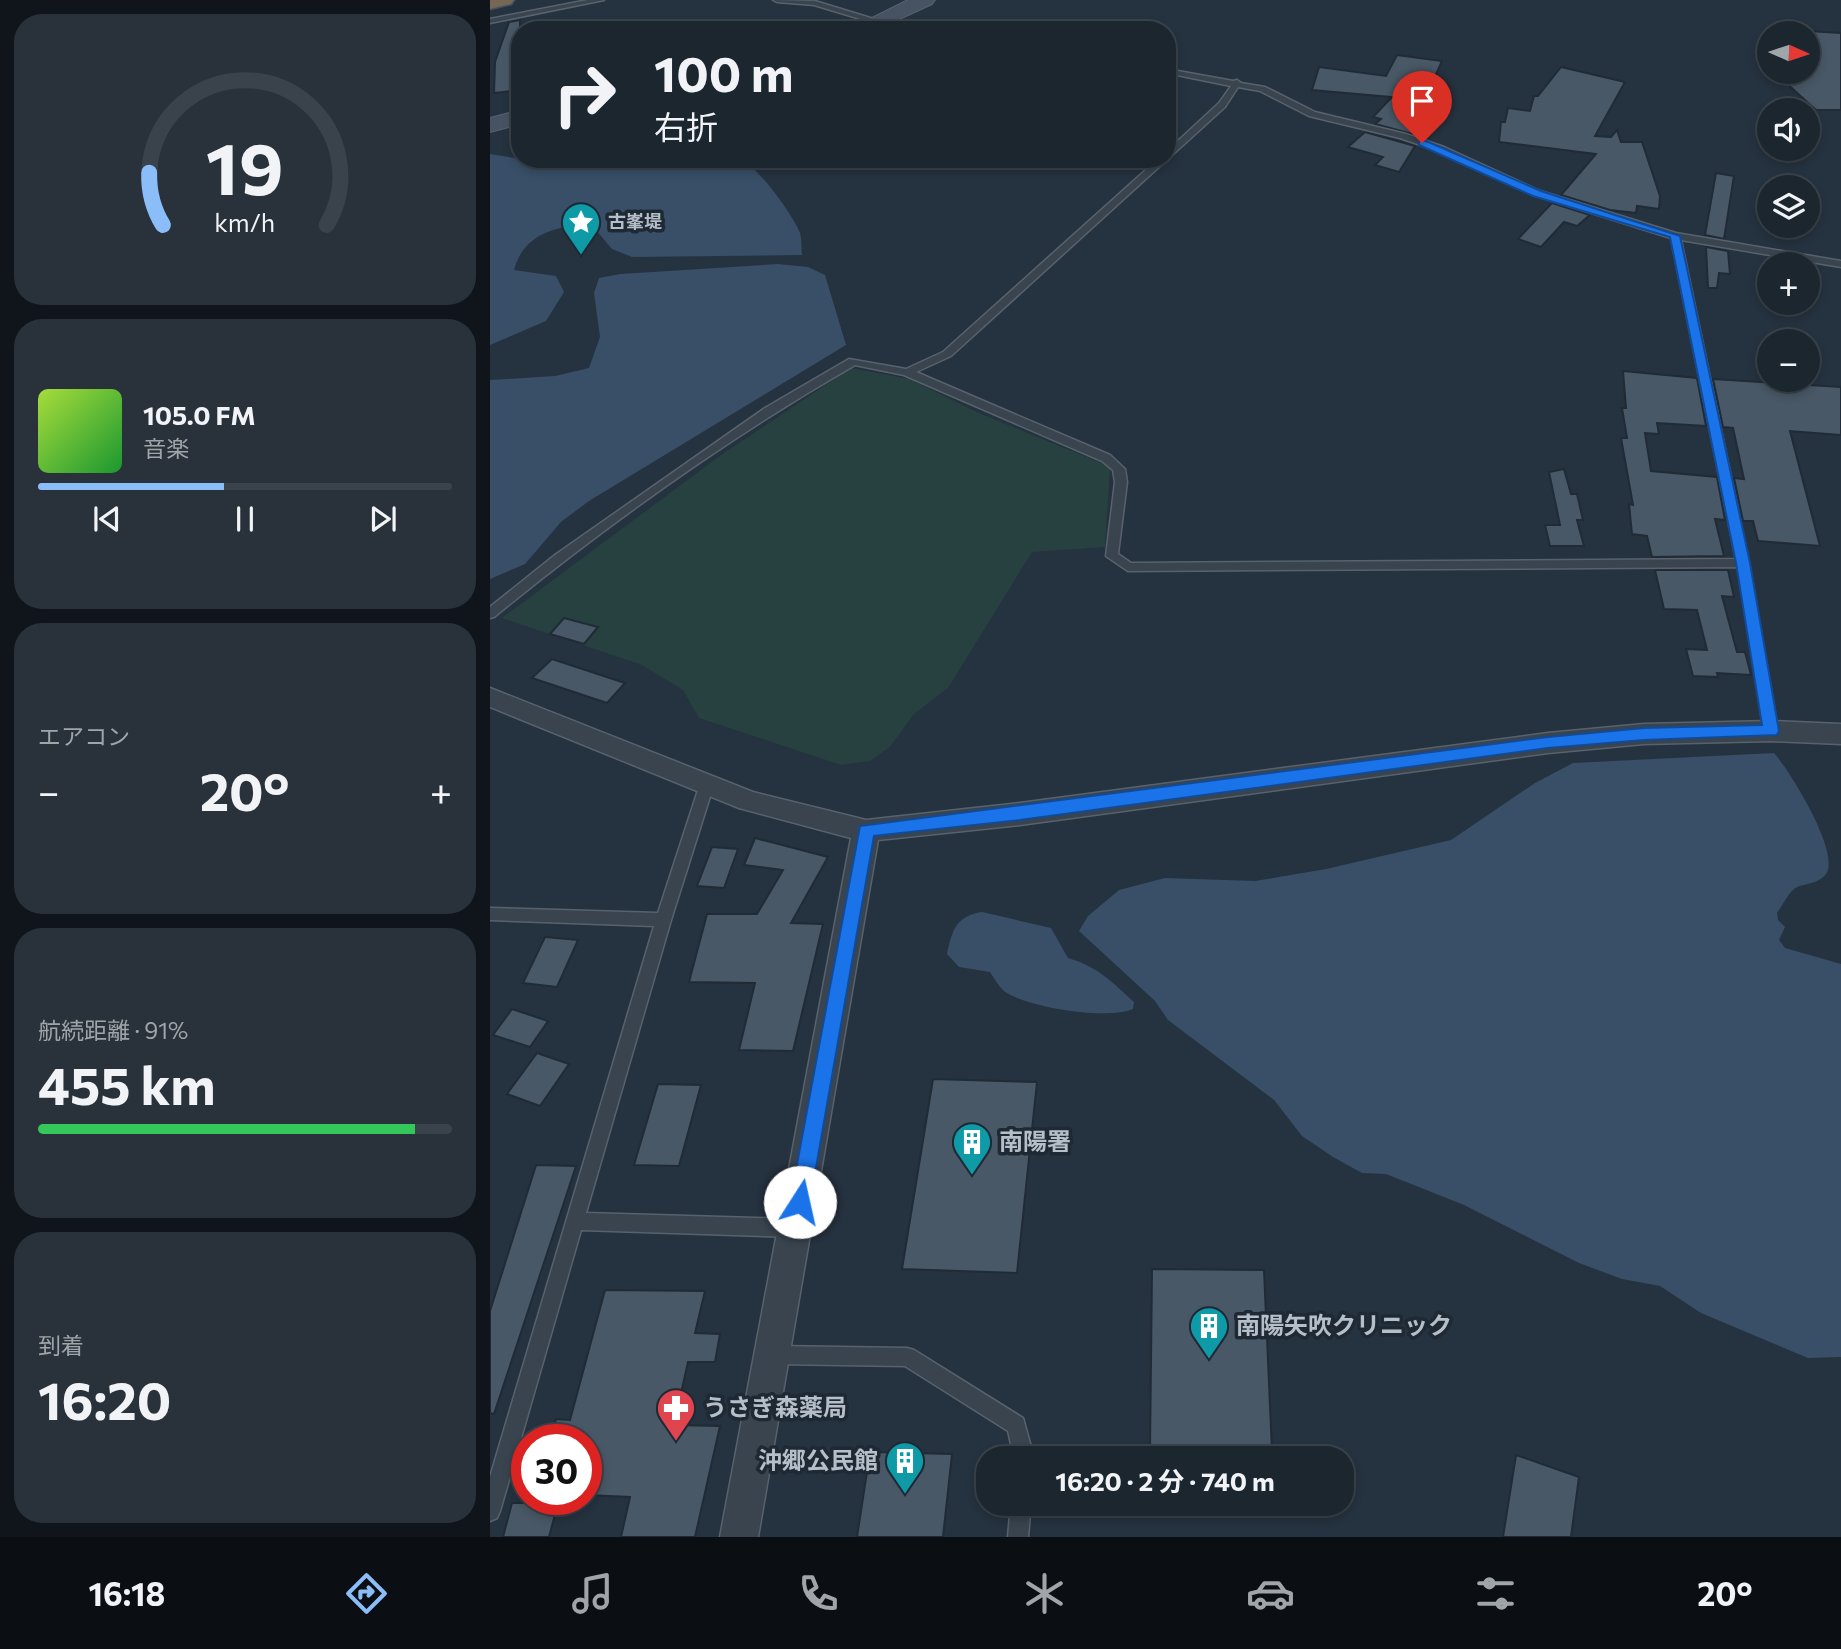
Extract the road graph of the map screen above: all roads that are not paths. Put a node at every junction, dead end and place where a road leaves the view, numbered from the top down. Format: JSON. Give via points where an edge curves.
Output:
{"nodes":[{"id":1,"x":504,"y":0,"type":"edge"},
{"id":2,"x":600,"y":0,"type":"edge"},
{"id":3,"x":777,"y":0,"type":"edge"},
{"id":4,"x":925,"y":0,"type":"edge"},
{"id":5,"x":490,"y":3,"type":"edge"},
{"id":6,"x":490,"y":21,"type":"edge"},
{"id":7,"x":855,"y":21,"type":"edge"},
{"id":8,"x":878,"y":21,"type":"edge"},
{"id":9,"x":1176,"y":72,"type":"edge"},
{"id":10,"x":1237,"y":82,"type":"junction"},
{"id":11,"x":511,"y":119,"type":"edge"},
{"id":12,"x":490,"y":125,"type":"edge"},
{"id":13,"x":1176,"y":148,"type":"edge"},
{"id":14,"x":1154,"y":168,"type":"edge"},
{"id":15,"x":1675,"y":236,"type":"junction"},
{"id":16,"x":1841,"y":264,"type":"edge"},
{"id":17,"x":907,"y":372,"type":"junction"},
{"id":18,"x":1743,"y":563,"type":"junction"},
{"id":19,"x":490,"y":614,"type":"edge"},
{"id":20,"x":490,"y":696,"type":"edge"},
{"id":21,"x":1771,"y":731,"type":"junction"},
{"id":22,"x":1841,"y":734,"type":"edge"},
{"id":23,"x":707,"y":783,"type":"junction"},
{"id":24,"x":866,"y":831,"type":"junction"},
{"id":25,"x":490,"y":915,"type":"edge"},
{"id":26,"x":663,"y":920,"type":"junction"},
{"id":27,"x":577,"y":1221,"type":"junction"},
{"id":28,"x":796,"y":1228,"type":"junction"},
{"id":29,"x":774,"y":1355,"type":"junction"},
{"id":30,"x":1021,"y":1446,"type":"edge"},
{"id":31,"x":490,"y":1511,"type":"edge"},
{"id":32,"x":1020,"y":1516,"type":"edge"},
{"id":33,"x":740,"y":1537,"type":"edge"},
{"id":34,"x":1018,"y":1537,"type":"edge"}],
"edges":[{"from":1,"to":5,"type":"highway"},
{"from":2,"to":6,"type":"lane"},
{"from":3,"to":7,"type":"lane","via":[[815,4]]},
{"from":4,"to":8,"type":"main road"},
{"from":9,"to":10,"type":"lane"},
{"from":10,"to":13,"type":"lane","via":[[1223,105]]},
{"from":10,"to":15,"type":"lane","via":[[1312,114],[1416,141],[1537,193]]},
{"from":11,"to":12,"type":"main road"},
{"from":14,"to":17,"type":"lane","via":[[947,354]]},
{"from":15,"to":16,"type":"lane"},
{"from":15,"to":18,"type":"lane"},
{"from":17,"to":18,"type":"lane","via":[[1106,458],[1119,469],[1112,556],[1128,567]]},
{"from":17,"to":19,"type":"lane","via":[[853,361],[802,389],[559,558]]},
{"from":18,"to":21,"type":"lane"},
{"from":20,"to":23,"type":"street"},
{"from":21,"to":22,"type":"street"},
{"from":21,"to":24,"type":"street","via":[[1644,734],[1548,743]]},
{"from":23,"to":24,"type":"street","via":[[776,810]]},
{"from":23,"to":26,"type":"lane"},
{"from":24,"to":28,"type":"street"},
{"from":25,"to":26,"type":"lane"},
{"from":26,"to":27,"type":"lane"},
{"from":27,"to":28,"type":"lane"},
{"from":27,"to":31,"type":"lane"},
{"from":28,"to":29,"type":"street"},
{"from":29,"to":30,"type":"lane","via":[[907,1357],[1016,1424]]},
{"from":29,"to":33,"type":"street"},
{"from":32,"to":34,"type":"lane"}]}
